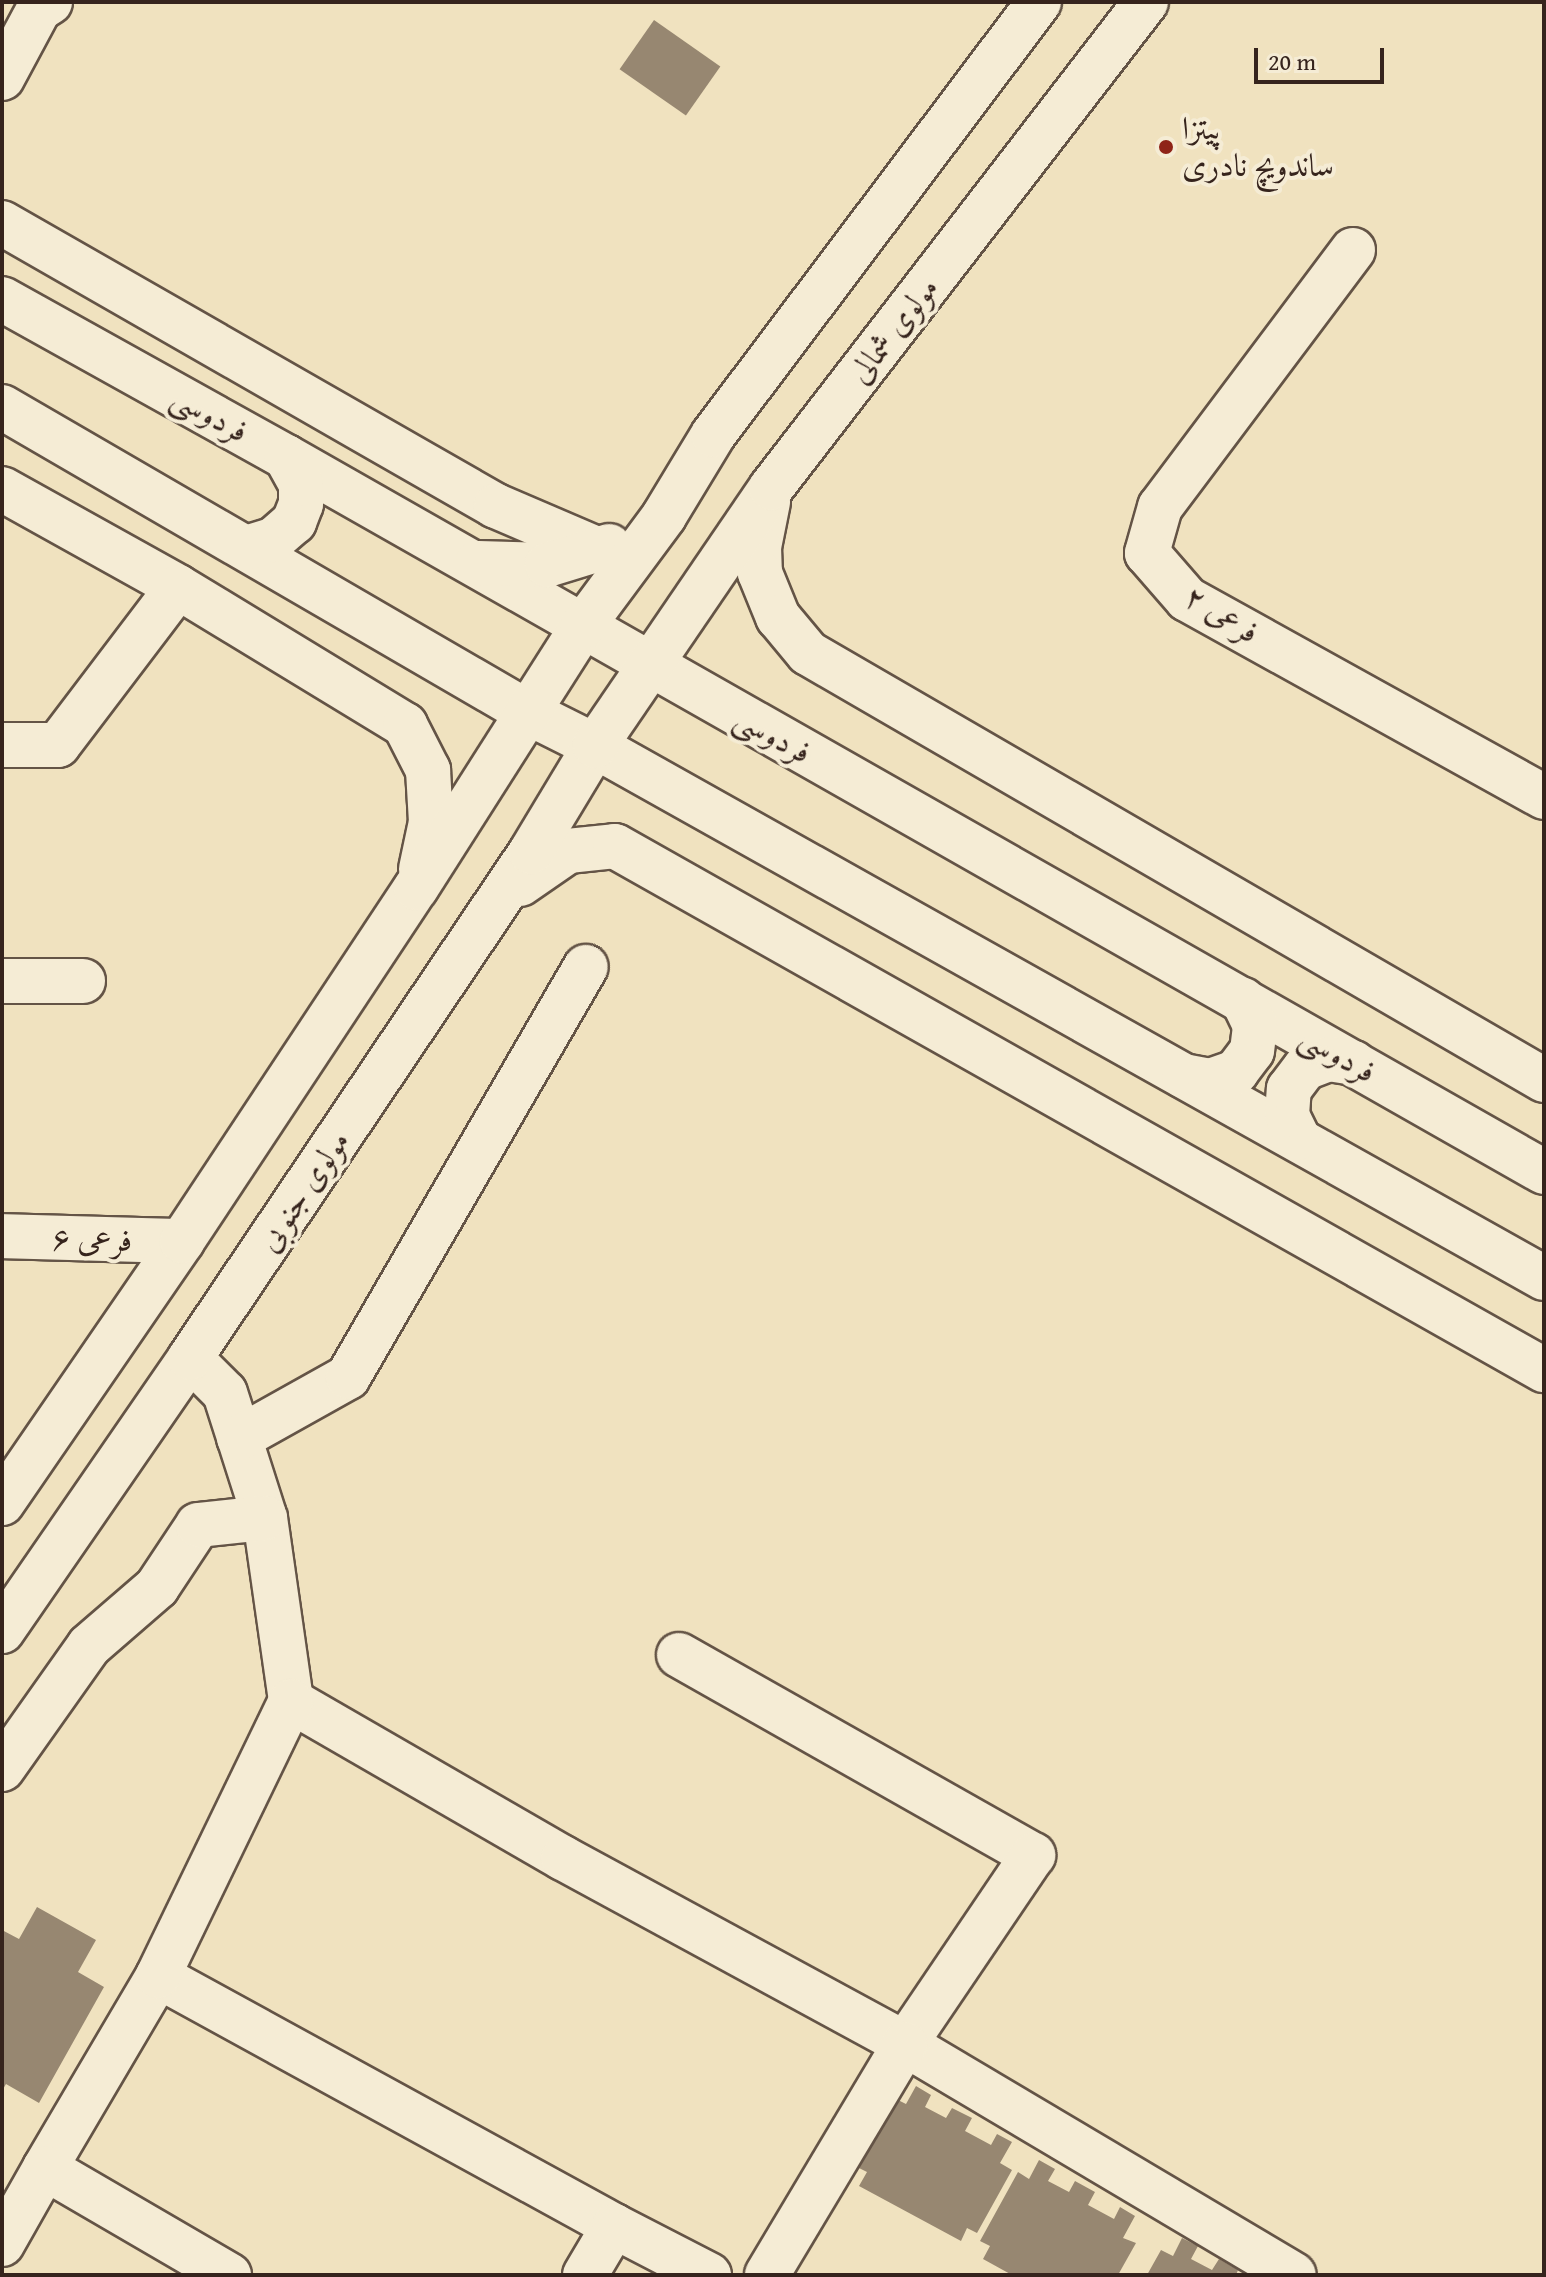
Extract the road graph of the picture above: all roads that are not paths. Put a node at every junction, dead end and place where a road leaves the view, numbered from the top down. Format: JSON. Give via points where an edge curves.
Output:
{"nodes":[{"id":1,"x":50,"y":2,"type":"edge"},
{"id":2,"x":1039,"y":2,"type":"edge"},
{"id":3,"x":1126,"y":10,"type":"edge"},
{"id":4,"x":2,"y":78,"type":"edge"},
{"id":5,"x":2,"y":223,"type":"edge"},
{"id":6,"x":1353,"y":250,"type":"dead end"},
{"id":7,"x":2,"y":299,"type":"edge"},
{"id":8,"x":2,"y":407,"type":"edge"},
{"id":9,"x":286,"y":457,"type":"junction"},
{"id":10,"x":771,"y":488,"type":"junction"},
{"id":11,"x":2,"y":489,"type":"edge"},
{"id":12,"x":664,"y":516,"type":"junction"},
{"id":13,"x":246,"y":548,"type":"junction"},
{"id":14,"x":601,"y":551,"type":"junction"},
{"id":15,"x":470,"y":562,"type":"junction"},
{"id":16,"x":178,"y":587,"type":"junction"},
{"id":17,"x":582,"y":627,"type":"junction"},
{"id":18,"x":650,"y":666,"type":"junction"},
{"id":19,"x":527,"y":712,"type":"junction"},
{"id":20,"x":2,"y":745,"type":"edge"},
{"id":21,"x":595,"y":746,"type":"junction"},
{"id":22,"x":1544,"y":797,"type":"edge"},
{"id":23,"x":416,"y":888,"type":"junction"},
{"id":24,"x":501,"y":896,"type":"junction"},
{"id":25,"x":586,"y":967,"type":"dead end"},
{"id":26,"x":2,"y":981,"type":"edge"},
{"id":27,"x":83,"y":981,"type":"dead end"},
{"id":28,"x":1243,"y":1000,"type":"junction"},
{"id":29,"x":1354,"y":1063,"type":"junction"},
{"id":30,"x":1184,"y":1076,"type":"junction"},
{"id":31,"x":1544,"y":1080,"type":"edge"},
{"id":32,"x":1298,"y":1138,"type":"junction"},
{"id":33,"x":1544,"y":1172,"type":"edge"},
{"id":34,"x":2,"y":1236,"type":"edge"},
{"id":35,"x":182,"y":1241,"type":"junction"},
{"id":36,"x":1544,"y":1278,"type":"edge"},
{"id":37,"x":190,"y":1358,"type":"junction"},
{"id":38,"x":1544,"y":1370,"type":"edge"},
{"id":39,"x":239,"y":1438,"type":"junction"},
{"id":40,"x":2,"y":1503,"type":"edge"},
{"id":41,"x":265,"y":1518,"type":"junction"},
{"id":42,"x":2,"y":1631,"type":"edge"},
{"id":43,"x":679,"y":1655,"type":"dead end"},
{"id":44,"x":291,"y":1701,"type":"junction"},
{"id":45,"x":2,"y":1769,"type":"edge"},
{"id":46,"x":158,"y":1976,"type":"junction"},
{"id":47,"x":905,"y":2044,"type":"junction"},
{"id":48,"x":45,"y":2168,"type":"junction"},
{"id":49,"x":614,"y":2226,"type":"junction"},
{"id":50,"x":2,"y":2244,"type":"edge"},
{"id":51,"x":229,"y":2275,"type":"edge"},
{"id":52,"x":585,"y":2275,"type":"edge"},
{"id":53,"x":709,"y":2275,"type":"edge"},
{"id":54,"x":767,"y":2275,"type":"edge"},
{"id":55,"x":1294,"y":2275,"type":"edge"}],
"edges":[{"from":1,"to":4,"type":"street","via":[[39,9]]},
{"from":2,"to":12,"type":"street","via":[[713,435]]},
{"from":3,"to":10,"type":"street","name":"مولوی شمالی"},
{"from":5,"to":14,"type":"street","via":[[496,506]]},
{"from":6,"to":22,"type":"street","name":"فرعی ۲","via":[[1160,507],[1147,553],[1187,599]]},
{"from":7,"to":9,"type":"street","name":"فردوسی"},
{"from":8,"to":13,"type":"street"},
{"from":9,"to":13,"type":"street","via":[[301,484],[294,522],[273,540]]},
{"from":9,"to":15,"type":"street","name":"فردوسی"},
{"from":10,"to":18,"type":"street","name":"مولوی شمالی"},
{"from":10,"to":31,"type":"street","via":[[762,522],[760,573],[778,617],[808,653]]},
{"from":11,"to":16,"type":"street"},
{"from":12,"to":14,"type":"street"},
{"from":12,"to":17,"type":"street"},
{"from":13,"to":19,"type":"street"},
{"from":14,"to":15,"type":"street","via":[[547,565]]},
{"from":15,"to":17,"type":"street","name":"فردوسی"},
{"from":16,"to":20,"type":"street","via":[[58,745]]},
{"from":16,"to":23,"type":"street","via":[[405,725],[428,770],[431,822]]},
{"from":17,"to":18,"type":"street","name":"فردوسی"},
{"from":17,"to":19,"type":"street"},
{"from":18,"to":21,"type":"street","name":"مولوی شمالی"},
{"from":18,"to":28,"type":"street","name":"فردوسی"},
{"from":19,"to":21,"type":"street"},
{"from":19,"to":23,"type":"street"},
{"from":21,"to":24,"type":"street","name":"مولوی جنوبی"},
{"from":21,"to":30,"type":"street"},
{"from":23,"to":35,"type":"street"},
{"from":24,"to":37,"type":"street","name":"مولوی جنوبی"},
{"from":24,"to":38,"type":"street","via":[[568,851],[615,846]]},
{"from":25,"to":39,"type":"street","via":[[348,1377]]},
{"from":26,"to":27,"type":"street"},
{"from":28,"to":29,"type":"street","name":"فردوسی"},
{"from":28,"to":30,"type":"street","via":[[1255,1025],[1252,1051],[1236,1072],[1210,1081]]},
{"from":29,"to":32,"type":"street","via":[[1329,1059],[1305,1068],[1289,1089],[1287,1115]]},
{"from":29,"to":33,"type":"street","name":"فردوسی"},
{"from":30,"to":32,"type":"street"},
{"from":32,"to":36,"type":"street"},
{"from":34,"to":35,"type":"street","name":"فرعی ۶"},
{"from":35,"to":40,"type":"street"},
{"from":37,"to":39,"type":"street","via":[[225,1393]]},
{"from":37,"to":42,"type":"street","name":"مولوی جنوبی"},
{"from":39,"to":41,"type":"street"},
{"from":41,"to":44,"type":"street"},
{"from":41,"to":45,"type":"street","via":[[198,1525],[157,1587],[89,1646]]},
{"from":43,"to":47,"type":"street","via":[[1033,1855]]},
{"from":44,"to":46,"type":"street"},
{"from":44,"to":47,"type":"street","via":[[563,1858]]},
{"from":46,"to":48,"type":"street"},
{"from":46,"to":49,"type":"street"},
{"from":47,"to":54,"type":"street"},
{"from":47,"to":55,"type":"street"},
{"from":48,"to":50,"type":"street"},
{"from":48,"to":51,"type":"street"},
{"from":49,"to":52,"type":"street"},
{"from":49,"to":53,"type":"street"}]}
